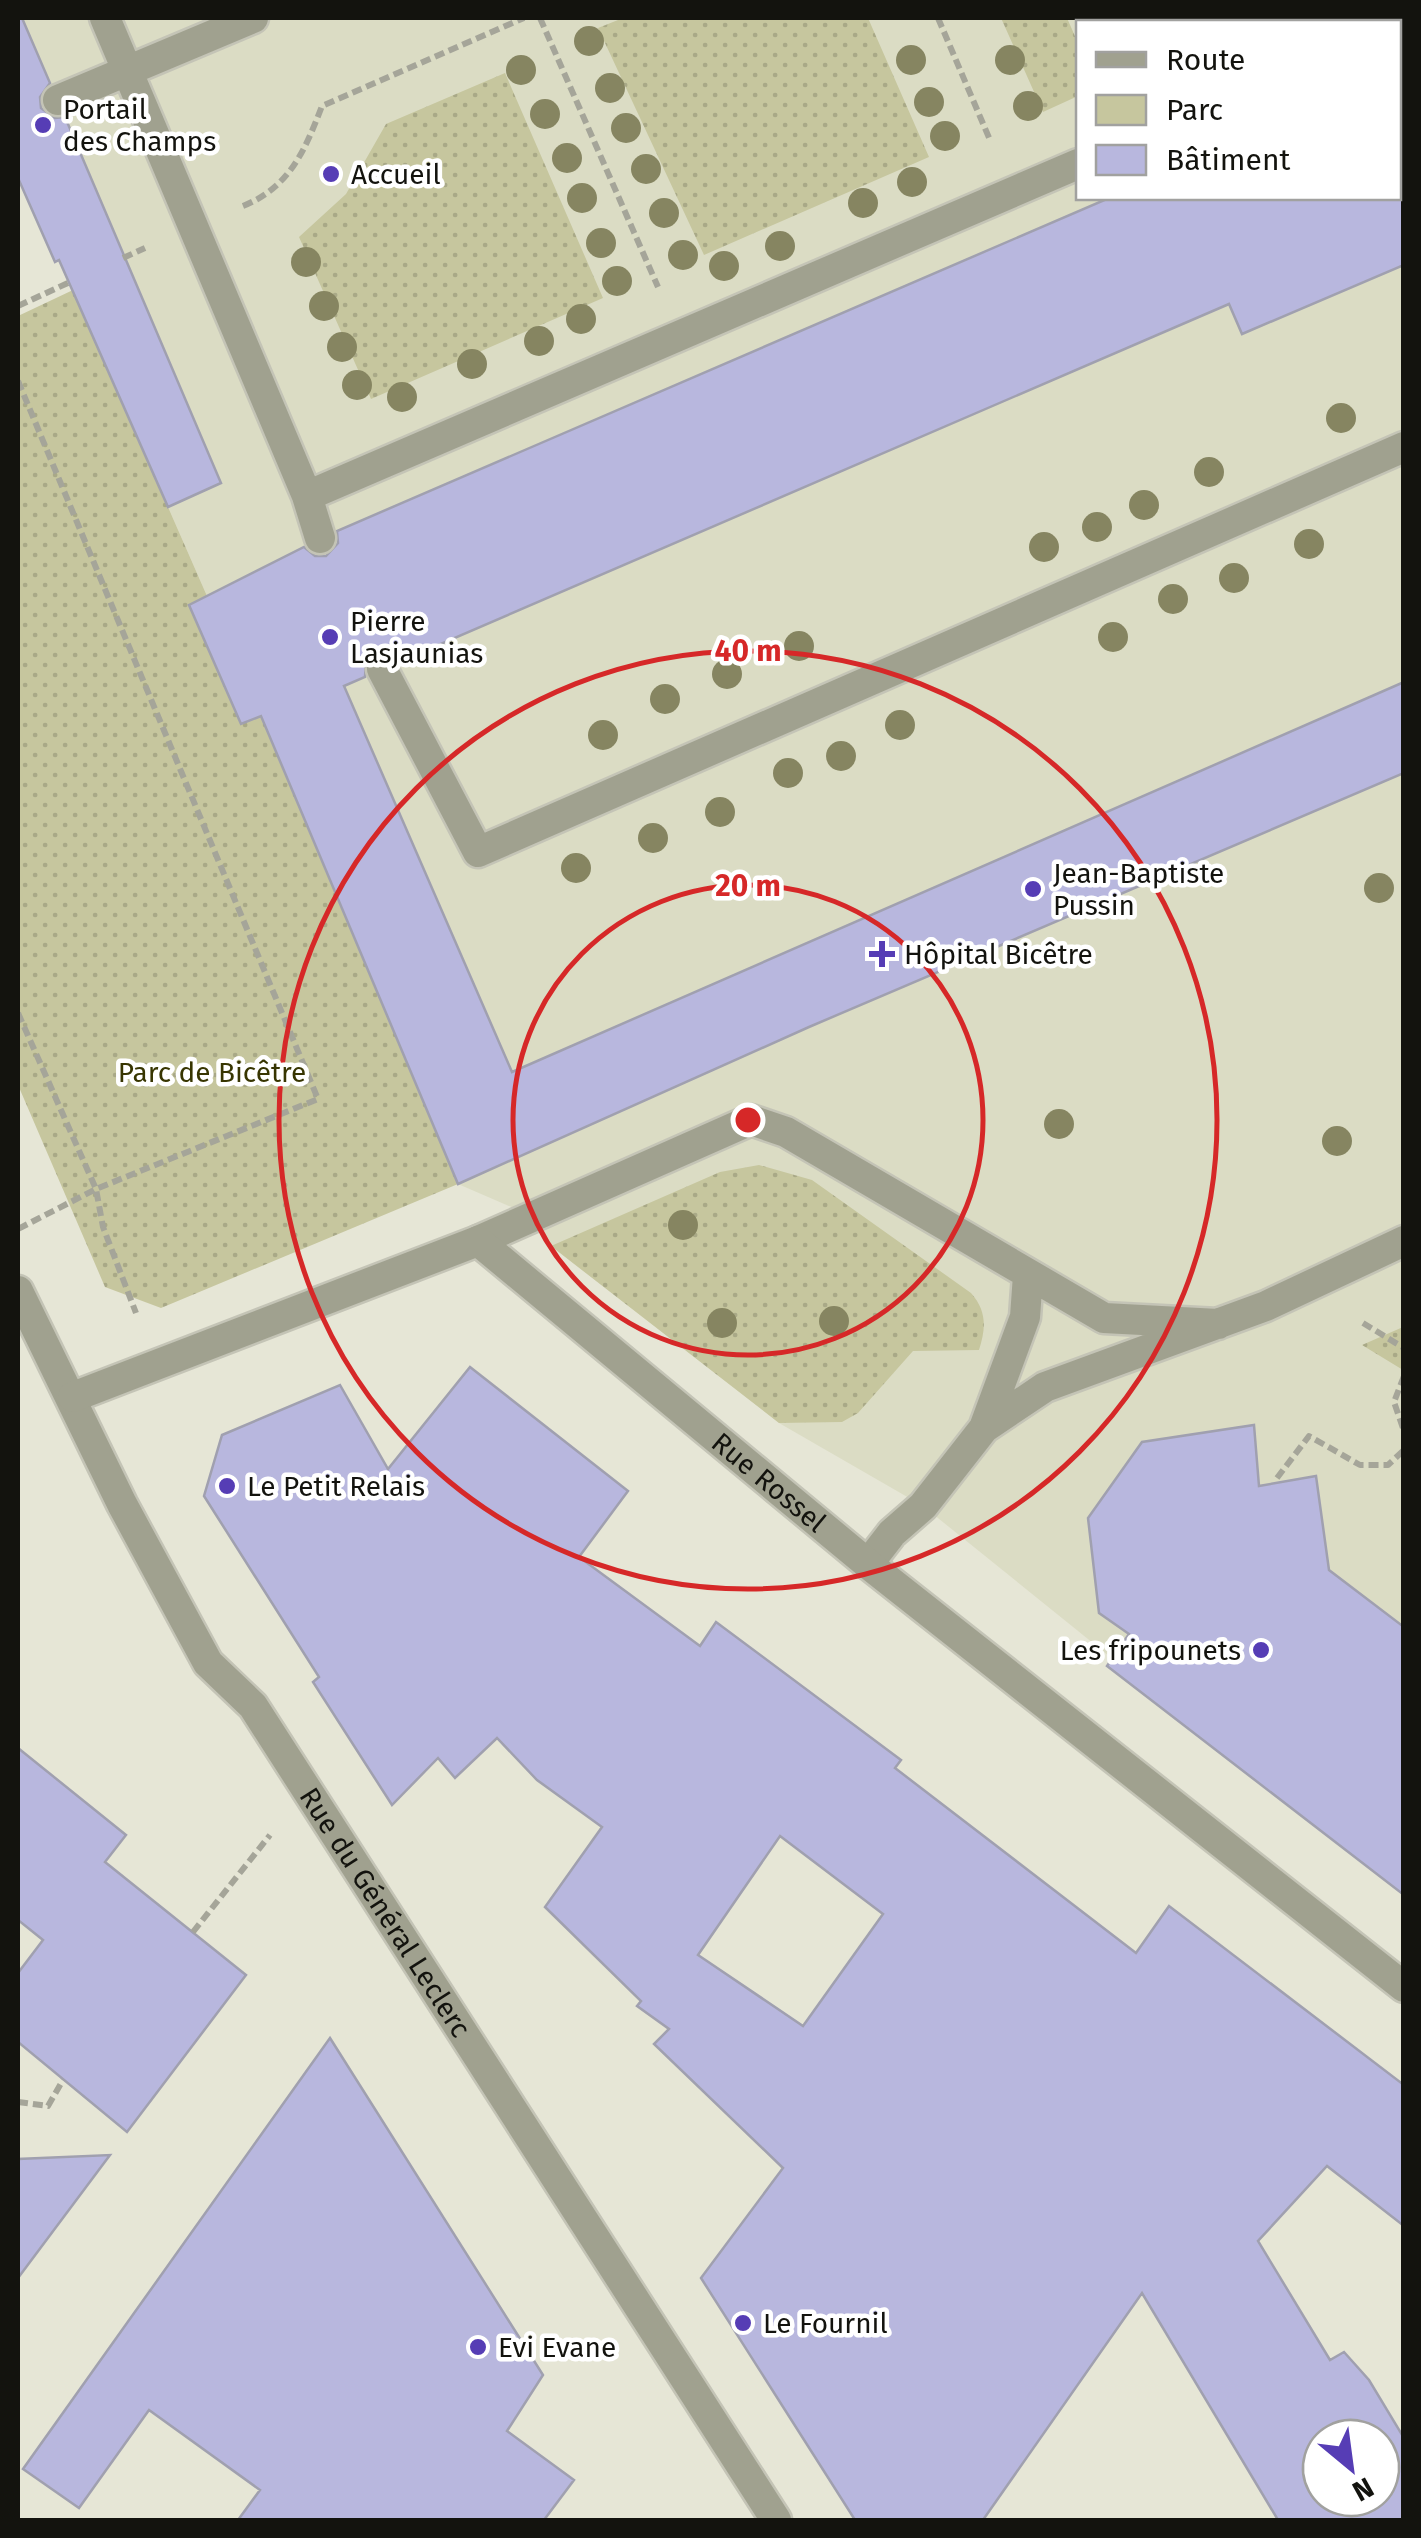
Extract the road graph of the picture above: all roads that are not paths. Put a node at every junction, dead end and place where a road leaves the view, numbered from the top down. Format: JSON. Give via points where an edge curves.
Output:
{"nodes":[{"id":1,"x":104,"y":18,"type":"edge"},
{"id":2,"x":253,"y":18,"type":"edge"},
{"id":3,"x":126,"y":72,"type":"junction"},
{"id":4,"x":58,"y":100,"type":"dead end"},
{"id":5,"x":1076,"y":165,"type":"edge"},
{"id":6,"x":1404,"y":447,"type":"edge"},
{"id":7,"x":307,"y":496,"type":"junction"},
{"id":8,"x":320,"y":538,"type":"dead end"},
{"id":9,"x":382,"y":669,"type":"dead end"},
{"id":10,"x":478,"y":1241,"type":"junction"},
{"id":11,"x":1404,"y":1241,"type":"edge"},
{"id":12,"x":1028,"y":1276,"type":"junction"},
{"id":13,"x":18,"y":1291,"type":"edge"},
{"id":14,"x":1218,"y":1324,"type":"junction"},
{"id":15,"x":73,"y":1397,"type":"junction"},
{"id":16,"x":984,"y":1428,"type":"junction"},
{"id":17,"x":868,"y":1564,"type":"junction"},
{"id":18,"x":1404,"y":1987,"type":"edge"},
{"id":19,"x":776,"y":2520,"type":"edge"}],
"edges":[{"from":1,"to":3,"type":"street"},
{"from":2,"to":3,"type":"street"},
{"from":3,"to":4,"type":"street"},
{"from":3,"to":7,"type":"street"},
{"from":5,"to":7,"type":"street"},
{"from":6,"to":9,"type":"street","via":[[478,852]]},
{"from":7,"to":8,"type":"street"},
{"from":10,"to":12,"type":"street","via":[[751,1120],[786,1132]]},
{"from":10,"to":15,"type":"street"},
{"from":10,"to":17,"type":"street","name":"Rue Rossel"},
{"from":11,"to":14,"type":"street"},
{"from":12,"to":14,"type":"street","via":[[1104,1318]]},
{"from":12,"to":16,"type":"street","via":[[1025,1317]]},
{"from":13,"to":15,"type":"street","name":"Rue du Général Leclerc"},
{"from":14,"to":16,"type":"street","via":[[1045,1387]]},
{"from":15,"to":19,"type":"street","name":"Rue du Général Leclerc","via":[[208,1663],[253,1706]]},
{"from":16,"to":17,"type":"street"},
{"from":17,"to":18,"type":"street","name":"Rue Rossel"}]}
